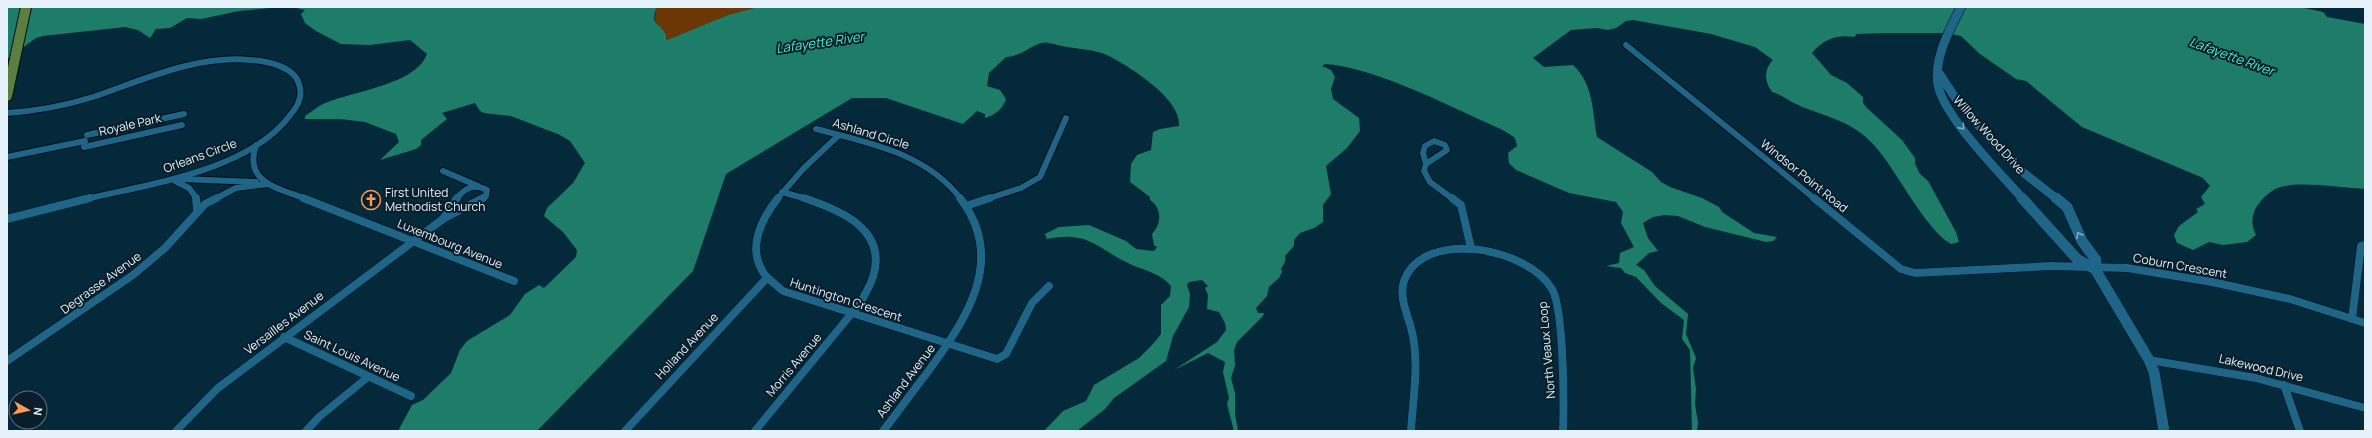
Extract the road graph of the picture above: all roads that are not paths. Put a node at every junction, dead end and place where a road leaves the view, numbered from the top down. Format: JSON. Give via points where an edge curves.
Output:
{"nodes":[{"id":1,"x":26,"y":7,"type":"edge"},
{"id":2,"x":1961,"y":7,"type":"edge"},
{"id":3,"x":1626,"y":45,"type":"dead end"},
{"id":4,"x":1939,"y":74,"type":"junction"},
{"id":5,"x":7,"y":96,"type":"edge"},
{"id":6,"x":7,"y":113,"type":"edge"},
{"id":7,"x":184,"y":114,"type":"dead end"},
{"id":8,"x":1066,"y":118,"type":"dead end"},
{"id":9,"x":182,"y":125,"type":"dead end"},
{"id":10,"x":816,"y":129,"type":"dead end"},
{"id":11,"x":839,"y":135,"type":"junction"},
{"id":12,"x":85,"y":141,"type":"junction"},
{"id":13,"x":256,"y":144,"type":"junction"},
{"id":14,"x":7,"y":157,"type":"edge"},
{"id":15,"x":1426,"y":164,"type":"dead end"},
{"id":16,"x":444,"y":172,"type":"dead end"},
{"id":17,"x":170,"y":180,"type":"junction"},
{"id":18,"x":268,"y":184,"type":"junction"},
{"id":19,"x":480,"y":186,"type":"junction"},
{"id":20,"x":782,"y":192,"type":"junction"},
{"id":21,"x":966,"y":206,"type":"junction"},
{"id":22,"x":197,"y":210,"type":"junction"},
{"id":23,"x":7,"y":219,"type":"edge"},
{"id":24,"x":443,"y":219,"type":"junction"},
{"id":25,"x":412,"y":241,"type":"junction"},
{"id":26,"x":2365,"y":245,"type":"edge"},
{"id":27,"x":1470,"y":248,"type":"junction"},
{"id":28,"x":2095,"y":269,"type":"junction"},
{"id":29,"x":1987,"y":270,"type":"joint"},
{"id":30,"x":767,"y":278,"type":"junction"},
{"id":31,"x":514,"y":281,"type":"dead end"},
{"id":32,"x":1049,"y":286,"type":"dead end"},
{"id":33,"x":852,"y":314,"type":"junction"},
{"id":34,"x":2352,"y":319,"type":"junction"},
{"id":35,"x":2365,"y":323,"type":"edge"},
{"id":36,"x":284,"y":337,"type":"junction"},
{"id":37,"x":947,"y":344,"type":"junction"},
{"id":38,"x":2149,"y":360,"type":"junction"},
{"id":39,"x":7,"y":362,"type":"edge"},
{"id":40,"x":368,"y":377,"type":"junction"},
{"id":41,"x":2284,"y":385,"type":"junction"},
{"id":42,"x":411,"y":396,"type":"dead end"},
{"id":43,"x":2365,"y":408,"type":"edge"},
{"id":44,"x":176,"y":431,"type":"edge"},
{"id":45,"x":306,"y":431,"type":"edge"},
{"id":46,"x":625,"y":431,"type":"edge"},
{"id":47,"x":755,"y":431,"type":"edge"},
{"id":48,"x":883,"y":431,"type":"edge"},
{"id":49,"x":1411,"y":431,"type":"edge"},
{"id":50,"x":1563,"y":431,"type":"edge"},
{"id":51,"x":2164,"y":431,"type":"edge"},
{"id":52,"x":2300,"y":431,"type":"edge"}],
"edges":[{"from":1,"to":5,"type":"main road"},
{"from":2,"to":4,"type":"street","name":"Willow Wood Drive","via":[[1945,43]]},
{"from":3,"to":29,"type":"street","name":"Windsor Point Road","via":[[1894,265],[1915,273]]},
{"from":4,"to":28,"type":"street","name":"Willow Wood Drive","one_way":true,"via":[[1940,94],[1958,123],[2077,259]]},
{"from":28,"to":4,"type":"street","name":"Willow Wood Drive","one_way":true,"via":[[2096,260],[2082,241],[2067,207],[2015,166],[1960,105]]},
{"from":6,"to":13,"type":"street","name":"Orleans Circle","via":[[68,105],[193,65],[224,61],[260,61],[288,70],[294,75],[300,89],[298,103],[290,117]]},
{"from":7,"to":12,"type":"street","name":"Royale Park"},
{"from":8,"to":21,"type":"street","via":[[1040,177],[1021,188]]},
{"from":9,"to":12,"type":"street","name":"Royale Park"},
{"from":10,"to":11,"type":"street","name":"Ashland Circle"},
{"from":11,"to":20,"type":"street","name":"Huntington Crescent"},
{"from":11,"to":21,"type":"street","name":"Ashland Circle","via":[[894,151],[926,166],[949,185]]},
{"from":12,"to":14,"type":"street"},
{"from":13,"to":17,"type":"street","name":"Orleans Circle","via":[[221,163]]},
{"from":13,"to":18,"type":"street","name":"Luxembourg Avenue","via":[[252,167],[260,179]]},
{"from":15,"to":27,"type":"street","via":[[1424,168],[1428,180],[1461,206]]},
{"from":16,"to":19,"type":"street"},
{"from":17,"to":18,"type":"street","name":"Luxembourg Avenue","via":[[221,179]]},
{"from":17,"to":22,"type":"street","via":[[188,186],[194,192],[198,203]]},
{"from":17,"to":23,"type":"street","name":"Orleans Circle"},
{"from":18,"to":22,"type":"street","name":"Degrasse Avenue","via":[[236,188]]},
{"from":18,"to":25,"type":"street","name":"Luxembourg Avenue"},
{"from":19,"to":24,"type":"street","via":[[468,188],[459,194]]},
{"from":19,"to":24,"type":"street","via":[[487,190],[482,200]]},
{"from":20,"to":30,"type":"street","name":"Huntington Crescent","via":[[767,209],[757,233],[756,251],[759,265]]},
{"from":20,"to":33,"type":"street","via":[[810,199],[843,212],[868,232],[875,252],[874,276]]},
{"from":21,"to":37,"type":"street","name":"Ashland Circle","via":[[979,234],[982,265],[979,282],[967,313]]},
{"from":22,"to":39,"type":"street","name":"Degrasse Avenue","via":[[165,248],[133,276]]},
{"from":24,"to":25,"type":"street","name":"Versailles Avenue"},
{"from":25,"to":31,"type":"street","name":"Luxembourg Avenue"},
{"from":25,"to":36,"type":"street","name":"Versailles Avenue"},
{"from":26,"to":34,"type":"street","via":[[2361,246]]},
{"from":27,"to":49,"type":"street","name":"North Veaux Loop","via":[[1443,251],[1424,258],[1405,279],[1402,298],[1414,346],[1415,364]]},
{"from":27,"to":50,"type":"street","name":"North Veaux Loop","via":[[1496,252],[1523,262],[1539,273],[1551,288],[1558,306],[1564,394]]},
{"from":28,"to":29,"type":"street","name":"Coburn Crescent","via":[[2052,266]]},
{"from":28,"to":34,"type":"street","name":"Coburn Crescent","via":[[2127,268],[2212,282],[2290,299]]},
{"from":28,"to":38,"type":"street","name":"Willow Wood Drive"},
{"from":30,"to":33,"type":"street","name":"Huntington Crescent","via":[[783,291]]},
{"from":30,"to":46,"type":"street","name":"Holland Avenue"},
{"from":32,"to":37,"type":"street","name":"Huntington Crescent","via":[[1032,303],[1004,356],[997,359]]},
{"from":33,"to":37,"type":"street","name":"Huntington Crescent"},
{"from":33,"to":47,"type":"street","name":"Morris Avenue"},
{"from":34,"to":35,"type":"street","name":"Coburn Crescent"},
{"from":36,"to":40,"type":"street","name":"Saint Louis Avenue"},
{"from":36,"to":44,"type":"street","name":"Versailles Avenue","via":[[218,388]]},
{"from":37,"to":48,"type":"street","name":"Ashland Avenue"},
{"from":38,"to":41,"type":"street","name":"Lakewood Drive","via":[[2217,370]]},
{"from":38,"to":51,"type":"street","name":"Willow Wood Drive","via":[[2154,372]]},
{"from":40,"to":42,"type":"street","name":"Saint Louis Avenue"},
{"from":40,"to":45,"type":"street","via":[[319,417]]},
{"from":41,"to":43,"type":"street","name":"Lakewood Drive"},
{"from":41,"to":52,"type":"street"}]}
